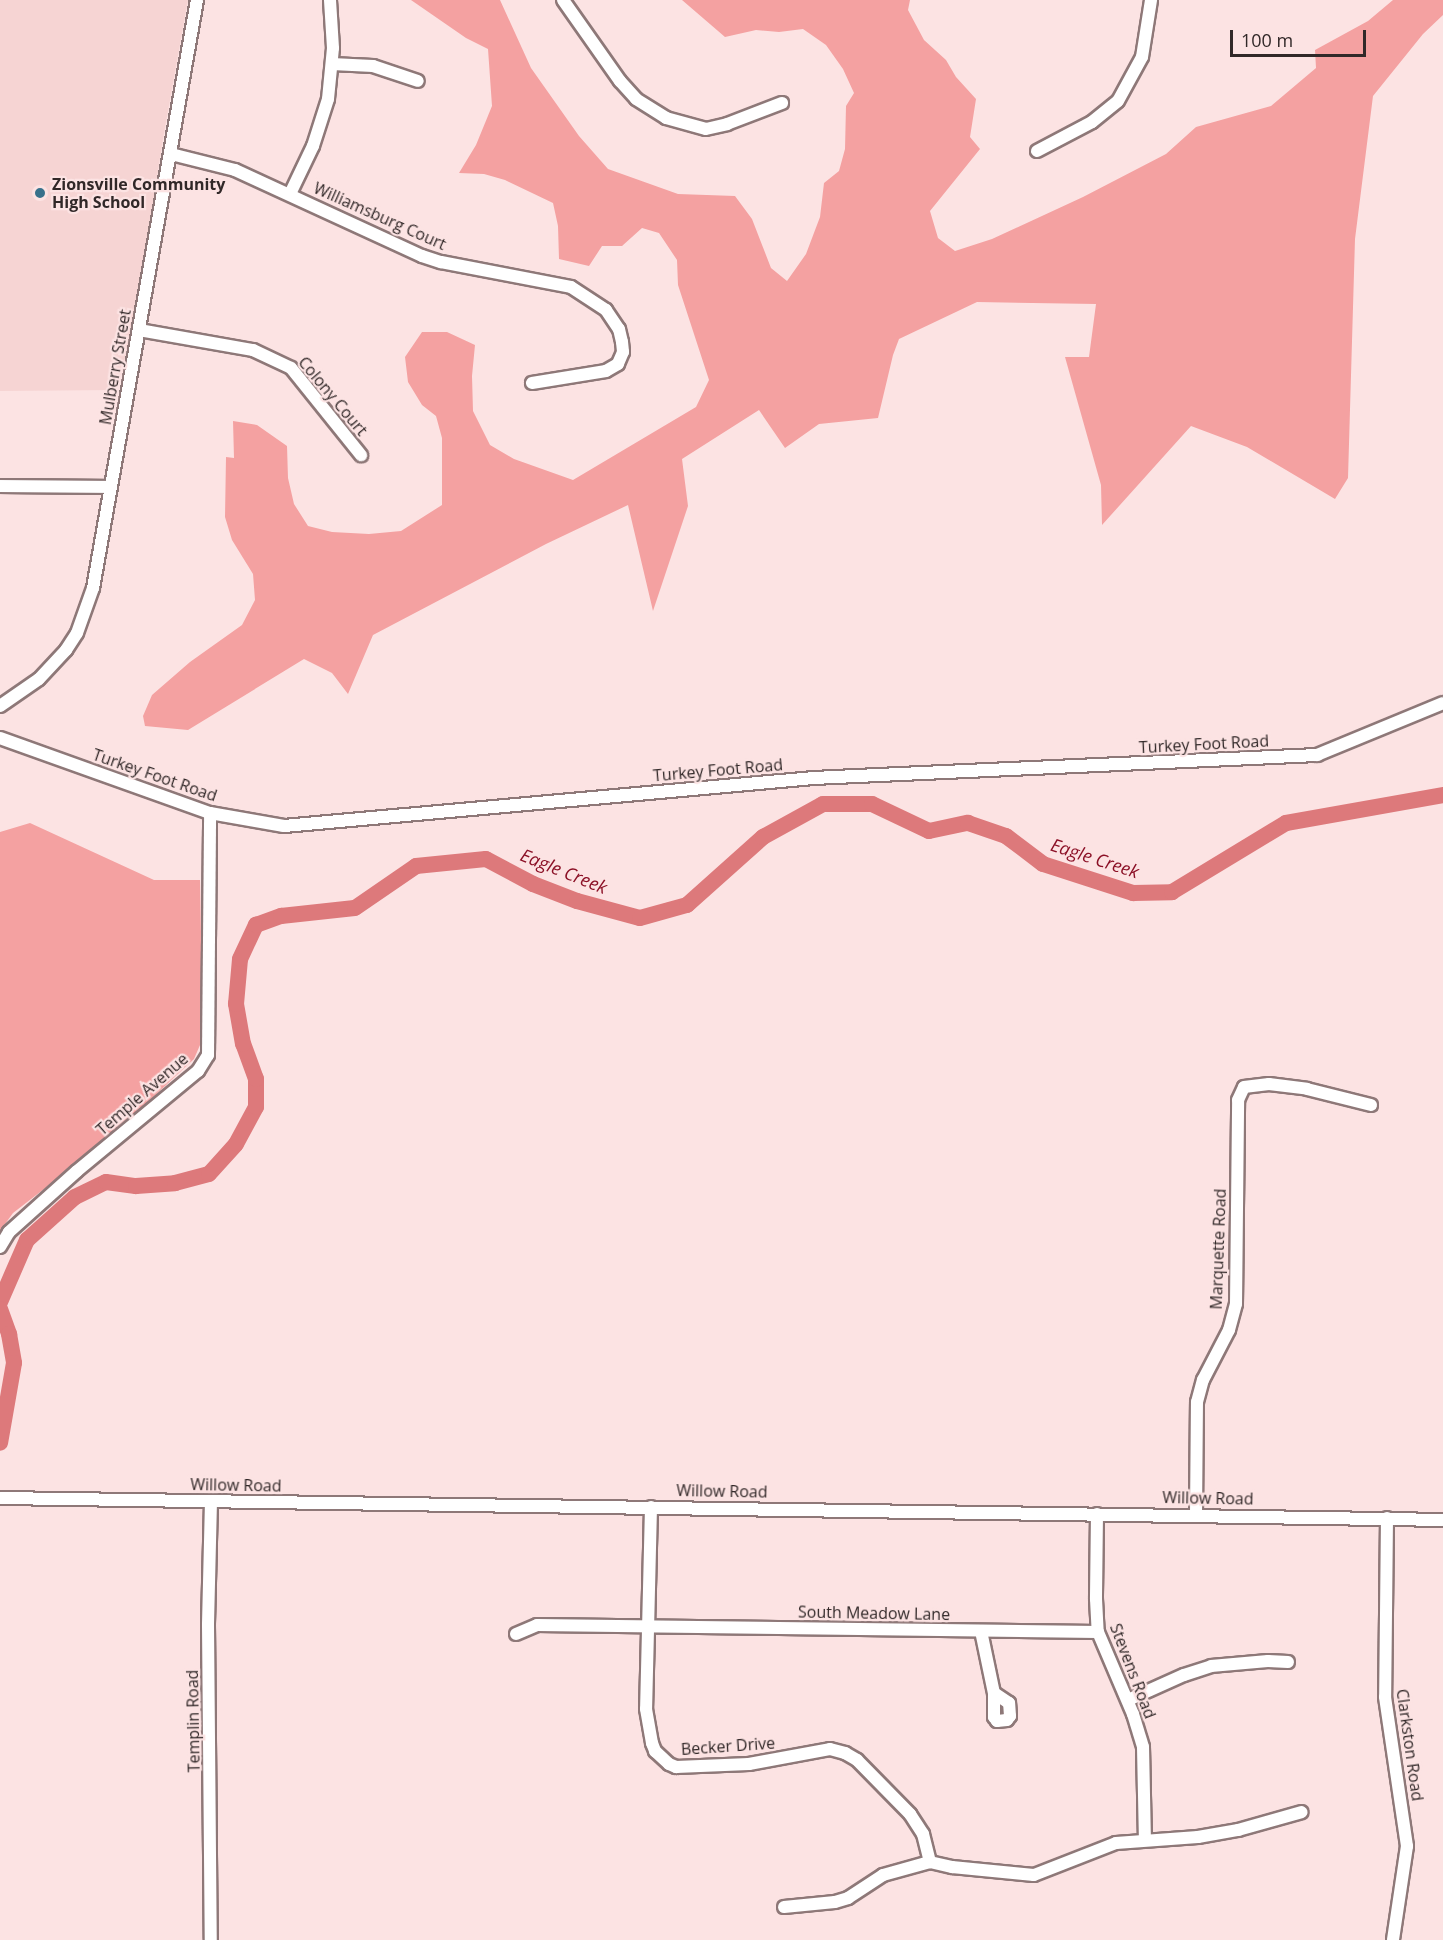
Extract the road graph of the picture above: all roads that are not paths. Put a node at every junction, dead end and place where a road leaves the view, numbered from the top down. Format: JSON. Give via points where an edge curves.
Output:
{"nodes":[{"id":1,"x":197,"y":0,"type":"edge"},
{"id":2,"x":330,"y":0,"type":"edge"},
{"id":3,"x":563,"y":0,"type":"edge"},
{"id":4,"x":1151,"y":0,"type":"edge"},
{"id":5,"x":332,"y":64,"type":"junction"},
{"id":6,"x":418,"y":81,"type":"dead end"},
{"id":7,"x":782,"y":103,"type":"dead end"},
{"id":8,"x":1037,"y":151,"type":"dead end"},
{"id":9,"x":171,"y":154,"type":"junction"},
{"id":10,"x":290,"y":194,"type":"junction"},
{"id":11,"x":139,"y":330,"type":"junction"},
{"id":12,"x":532,"y":383,"type":"dead end"},
{"id":13,"x":361,"y":455,"type":"dead end"},
{"id":14,"x":0,"y":486,"type":"edge"},
{"id":15,"x":110,"y":487,"type":"junction"},
{"id":16,"x":1443,"y":703,"type":"edge"},
{"id":17,"x":0,"y":706,"type":"edge"},
{"id":18,"x":0,"y":738,"type":"edge"},
{"id":19,"x":210,"y":813,"type":"junction"},
{"id":20,"x":1371,"y":1105,"type":"dead end"},
{"id":21,"x":0,"y":1247,"type":"edge"},
{"id":22,"x":0,"y":1498,"type":"edge"},
{"id":23,"x":211,"y":1501,"type":"junction"},
{"id":24,"x":651,"y":1506,"type":"junction"},
{"id":25,"x":1097,"y":1514,"type":"junction"},
{"id":26,"x":1196,"y":1514,"type":"junction"},
{"id":27,"x":1388,"y":1518,"type":"junction"},
{"id":28,"x":1443,"y":1520,"type":"edge"},
{"id":29,"x":650,"y":1626,"type":"junction"},
{"id":30,"x":981,"y":1631,"type":"junction"},
{"id":31,"x":1098,"y":1632,"type":"junction"},
{"id":32,"x":516,"y":1634,"type":"dead end"},
{"id":33,"x":1288,"y":1662,"type":"dead end"},
{"id":34,"x":994,"y":1693,"type":"dead end"},
{"id":35,"x":1128,"y":1701,"type":"junction"},
{"id":36,"x":1302,"y":1812,"type":"dead end"},
{"id":37,"x":1145,"y":1840,"type":"junction"},
{"id":38,"x":928,"y":1859,"type":"junction"},
{"id":39,"x":784,"y":1906,"type":"dead end"},
{"id":40,"x":211,"y":1940,"type":"edge"},
{"id":41,"x":1393,"y":1940,"type":"edge"}],
"edges":[{"from":1,"to":9,"type":"street","name":"Mulberry Street"},
{"from":2,"to":5,"type":"street"},
{"from":3,"to":7,"type":"street","via":[[620,81],[636,99],[666,118],[706,129]]},
{"from":4,"to":8,"type":"street","via":[[1142,57],[1118,101],[1092,122]]},
{"from":5,"to":6,"type":"street","via":[[373,66]]},
{"from":5,"to":10,"type":"street","via":[[321,125]]},
{"from":9,"to":10,"type":"street","name":"Williamsburg Court","via":[[235,170]]},
{"from":9,"to":11,"type":"street","name":"Mulberry Street"},
{"from":10,"to":12,"type":"street","name":"Williamsburg Court","via":[[422,256],[571,287],[606,310],[619,329],[622,342],[618,364],[606,371]]},
{"from":11,"to":13,"type":"street","name":"Colony Court","via":[[253,350],[291,368]]},
{"from":11,"to":15,"type":"street","name":"Mulberry Street"},
{"from":14,"to":15,"type":"street"},
{"from":15,"to":17,"type":"street","name":"Mulberry Street","via":[[93,588],[77,633],[39,679]]},
{"from":16,"to":19,"type":"street","name":"Turkey Foot Road","via":[[1317,755],[813,778],[314,825],[284,826]]},
{"from":18,"to":19,"type":"street","name":"Turkey Foot Road"},
{"from":19,"to":21,"type":"street","name":"Temple Avenue","via":[[208,1055],[198,1071],[9,1232]]},
{"from":20,"to":26,"type":"street","name":"Marquette Road","via":[[1288,1086],[1244,1087],[1238,1100],[1236,1304],[1229,1330],[1203,1380],[1197,1402]]},
{"from":22,"to":23,"type":"street","name":"Willow Road"},
{"from":23,"to":24,"type":"street","name":"Willow Road"},
{"from":23,"to":40,"type":"street","name":"Templin Road"},
{"from":24,"to":25,"type":"street","name":"Willow Road"},
{"from":24,"to":29,"type":"street","name":"Becker Drive"},
{"from":25,"to":26,"type":"street","name":"Willow Road"},
{"from":25,"to":31,"type":"street","name":"Stevens Road"},
{"from":26,"to":27,"type":"street","name":"Willow Road"},
{"from":27,"to":28,"type":"street","name":"Willow Road"},
{"from":27,"to":41,"type":"street","name":"Clarkston Road","via":[[1385,1696],[1407,1846]]},
{"from":29,"to":30,"type":"street","name":"South Meadow Lane"},
{"from":29,"to":32,"type":"street","name":"South Meadow Lane","via":[[537,1625]]},
{"from":29,"to":38,"type":"street","name":"Becker Drive","via":[[648,1728],[655,1751],[662,1759],[676,1767],[769,1761],[830,1749],[845,1753],[857,1760],[910,1814],[923,1834]]},
{"from":30,"to":31,"type":"street","name":"South Meadow Lane"},
{"from":30,"to":34,"type":"street"},
{"from":31,"to":35,"type":"street","name":"Stevens Road"},
{"from":33,"to":35,"type":"street","via":[[1268,1660],[1211,1666]]},
{"from":35,"to":37,"type":"street","name":"Stevens Road","via":[[1143,1747]]},
{"from":36,"to":37,"type":"street","via":[[1238,1830]]},
{"from":37,"to":38,"type":"street","via":[[1116,1843],[1034,1875],[952,1868]]},
{"from":38,"to":39,"type":"street","via":[[883,1875],[848,1898]]}]}
